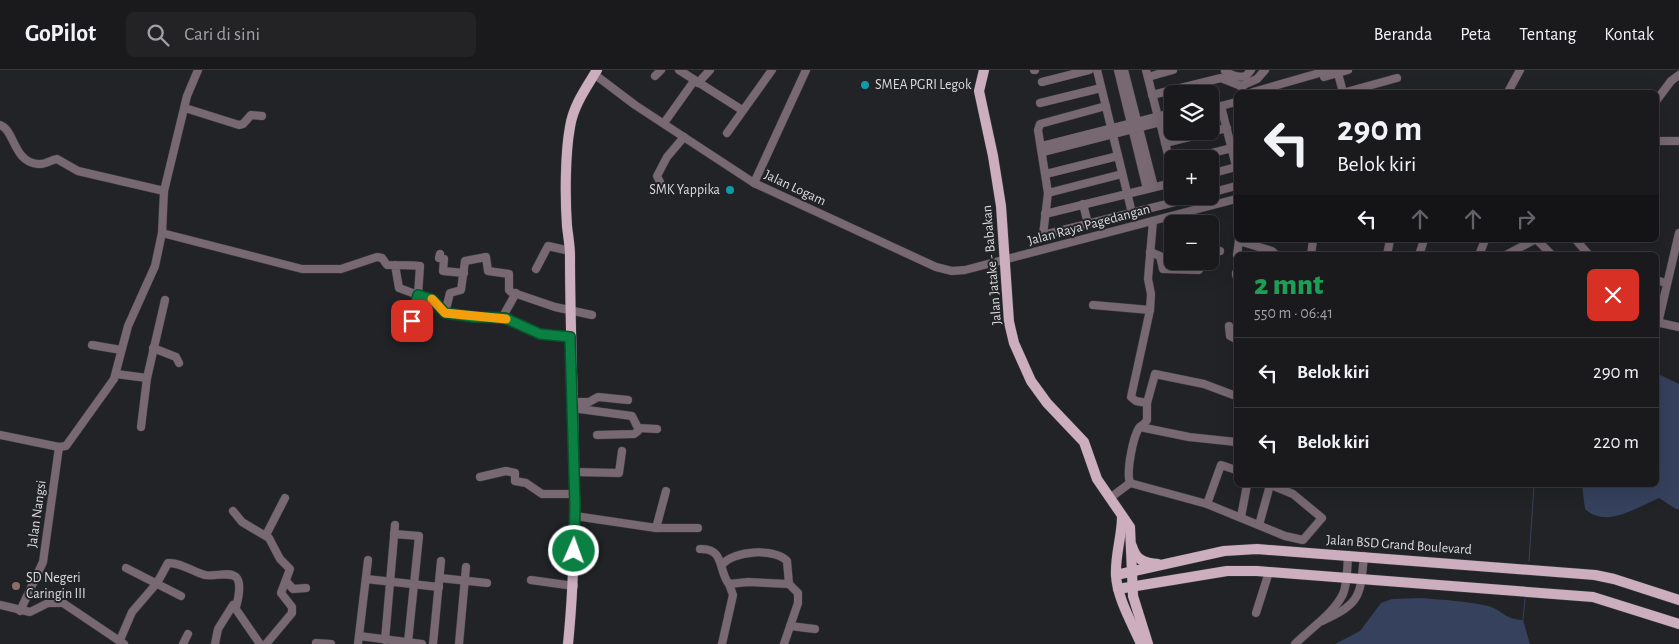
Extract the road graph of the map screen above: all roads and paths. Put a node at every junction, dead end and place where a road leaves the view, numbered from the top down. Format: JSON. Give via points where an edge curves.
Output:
{"nodes":[{"id":1,"x":198,"y":70,"type":"edge"},
{"id":2,"x":661,"y":70,"type":"edge"},
{"id":3,"x":679,"y":70,"type":"edge"},
{"id":4,"x":710,"y":70,"type":"edge"},
{"id":5,"x":772,"y":70,"type":"edge"},
{"id":6,"x":806,"y":70,"type":"edge"},
{"id":7,"x":984,"y":70,"type":"edge"},
{"id":8,"x":1090,"y":70,"type":"edge"},
{"id":9,"x":1097,"y":70,"type":"edge"},
{"id":10,"x":1118,"y":70,"type":"edge"},
{"id":11,"x":1124,"y":70,"type":"edge"},
{"id":12,"x":1173,"y":70,"type":"edge"},
{"id":13,"x":1251,"y":70,"type":"edge"},
{"id":14,"x":1265,"y":70,"type":"edge"},
{"id":15,"x":1299,"y":70,"type":"edge"},
{"id":16,"x":1348,"y":70,"type":"edge"},
{"id":17,"x":1520,"y":70,"type":"edge"},
{"id":18,"x":1335,"y":71,"type":"edge"},
{"id":19,"x":595,"y":72,"type":"edge"},
{"id":20,"x":1223,"y":72,"type":"edge"},
{"id":21,"x":1147,"y":73,"type":"edge"},
{"id":22,"x":1679,"y":75,"type":"edge"},
{"id":23,"x":655,"y":76,"type":"dead end"},
{"id":24,"x":1302,"y":78,"type":"junction"},
{"id":25,"x":1397,"y":78,"type":"dead end"},
{"id":26,"x":696,"y":82,"type":"junction"},
{"id":27,"x":1042,"y":82,"type":"dead end"},
{"id":28,"x":1101,"y":88,"type":"junction"},
{"id":29,"x":1242,"y":89,"type":"edge"},
{"id":30,"x":1260,"y":90,"type":"edge"},
{"id":31,"x":1278,"y":90,"type":"edge"},
{"id":32,"x":1344,"y":90,"type":"edge"},
{"id":33,"x":1352,"y":90,"type":"edge"},
{"id":34,"x":1509,"y":90,"type":"edge"},
{"id":35,"x":1152,"y":95,"type":"junction"},
{"id":36,"x":1659,"y":97,"type":"edge"},
{"id":37,"x":1234,"y":98,"type":"edge"},
{"id":38,"x":1219,"y":102,"type":"edge"},
{"id":39,"x":1040,"y":103,"type":"dead end"},
{"id":40,"x":1234,"y":103,"type":"edge"},
{"id":41,"x":1106,"y":106,"type":"junction"},
{"id":42,"x":1221,"y":106,"type":"joint"},
{"id":43,"x":185,"y":108,"type":"junction"},
{"id":44,"x":742,"y":110,"type":"junction"},
{"id":45,"x":262,"y":116,"type":"dead end"},
{"id":46,"x":1164,"y":117,"type":"edge"},
{"id":47,"x":1159,"y":119,"type":"junction"},
{"id":48,"x":1164,"y":119,"type":"edge"},
{"id":49,"x":664,"y":123,"type":"junction"},
{"id":50,"x":0,"y":125,"type":"edge"},
{"id":51,"x":1135,"y":125,"type":"junction"},
{"id":52,"x":1227,"y":128,"type":"junction"},
{"id":53,"x":1112,"y":131,"type":"junction"},
{"id":54,"x":727,"y":133,"type":"dead end"},
{"id":55,"x":684,"y":137,"type":"junction"},
{"id":56,"x":1659,"y":140,"type":"edge"},
{"id":57,"x":1679,"y":141,"type":"edge"},
{"id":58,"x":1165,"y":143,"type":"junction"},
{"id":59,"x":1232,"y":148,"type":"junction"},
{"id":60,"x":1042,"y":149,"type":"junction"},
{"id":61,"x":1167,"y":150,"type":"edge"},
{"id":62,"x":1219,"y":151,"type":"edge"},
{"id":63,"x":1118,"y":156,"type":"junction"},
{"id":64,"x":1234,"y":157,"type":"edge"},
{"id":65,"x":1234,"y":167,"type":"edge"},
{"id":66,"x":1219,"y":171,"type":"edge"},
{"id":67,"x":1046,"y":174,"type":"junction"},
{"id":68,"x":1122,"y":174,"type":"junction"},
{"id":69,"x":660,"y":182,"type":"dead end"},
{"id":70,"x":754,"y":183,"type":"junction"},
{"id":71,"x":1164,"y":185,"type":"edge"},
{"id":72,"x":1234,"y":187,"type":"edge"},
{"id":73,"x":1150,"y":188,"type":"junction"},
{"id":74,"x":164,"y":191,"type":"junction"},
{"id":75,"x":1219,"y":191,"type":"edge"},
{"id":76,"x":1048,"y":193,"type":"junction"},
{"id":77,"x":1127,"y":194,"type":"junction"},
{"id":78,"x":1234,"y":200,"type":"edge"},
{"id":79,"x":1083,"y":204,"type":"junction"},
{"id":80,"x":1164,"y":204,"type":"edge"},
{"id":81,"x":1132,"y":213,"type":"junction"},
{"id":82,"x":1045,"y":214,"type":"junction"},
{"id":83,"x":1153,"y":221,"type":"junction"},
{"id":84,"x":1088,"y":224,"type":"junction"},
{"id":85,"x":162,"y":233,"type":"junction"},
{"id":86,"x":1679,"y":233,"type":"edge"},
{"id":87,"x":1242,"y":242,"type":"edge"},
{"id":88,"x":1531,"y":242,"type":"edge"},
{"id":89,"x":1537,"y":242,"type":"edge"},
{"id":90,"x":1578,"y":242,"type":"edge"},
{"id":91,"x":570,"y":251,"type":"junction"},
{"id":92,"x":1150,"y":252,"type":"junction"},
{"id":93,"x":1273,"y":252,"type":"edge"},
{"id":94,"x":1512,"y":252,"type":"edge"},
{"id":95,"x":1549,"y":252,"type":"edge"},
{"id":96,"x":1587,"y":252,"type":"edge"},
{"id":97,"x":440,"y":254,"type":"dead end"},
{"id":98,"x":1006,"y":259,"type":"junction"},
{"id":99,"x":1676,"y":259,"type":"edge"},
{"id":100,"x":394,"y":265,"type":"junction"},
{"id":101,"x":536,"y":269,"type":"dead end"},
{"id":102,"x":1164,"y":269,"type":"edge"},
{"id":103,"x":464,"y":272,"type":"junction"},
{"id":104,"x":1659,"y":281,"type":"edge"},
{"id":105,"x":1666,"y":283,"type":"junction"},
{"id":106,"x":516,"y":293,"type":"junction"},
{"id":107,"x":418,"y":295,"type":"junction"},
{"id":108,"x":165,"y":300,"type":"dead end"},
{"id":109,"x":1093,"y":305,"type":"dead end"},
{"id":110,"x":569,"y":310,"type":"junction"},
{"id":111,"x":1150,"y":310,"type":"junction"},
{"id":112,"x":445,"y":313,"type":"junction"},
{"id":113,"x":1659,"y":313,"type":"edge"},
{"id":114,"x":592,"y":315,"type":"dead end"},
{"id":115,"x":502,"y":318,"type":"junction"},
{"id":116,"x":1659,"y":322,"type":"edge"},
{"id":117,"x":407,"y":326,"type":"dead end"},
{"id":118,"x":1229,"y":326,"type":"dead end"},
{"id":119,"x":1679,"y":326,"type":"edge"},
{"id":120,"x":570,"y":337,"type":"junction"},
{"id":121,"x":1234,"y":338,"type":"edge"},
{"id":122,"x":92,"y":345,"type":"dead end"},
{"id":123,"x":154,"y":348,"type":"junction"},
{"id":124,"x":121,"y":350,"type":"junction"},
{"id":125,"x":179,"y":363,"type":"dead end"},
{"id":126,"x":116,"y":374,"type":"junction"},
{"id":127,"x":148,"y":378,"type":"junction"},
{"id":128,"x":1234,"y":395,"type":"edge"},
{"id":129,"x":628,"y":400,"type":"dead end"},
{"id":130,"x":1148,"y":403,"type":"junction"},
{"id":131,"x":572,"y":405,"type":"junction"},
{"id":132,"x":140,"y":427,"type":"dead end"},
{"id":133,"x":1140,"y":427,"type":"junction"},
{"id":134,"x":638,"y":428,"type":"junction"},
{"id":135,"x":658,"y":429,"type":"dead end"},
{"id":136,"x":0,"y":435,"type":"edge"},
{"id":137,"x":597,"y":435,"type":"dead end"},
{"id":138,"x":1234,"y":442,"type":"edge"},
{"id":139,"x":60,"y":447,"type":"junction"},
{"id":140,"x":622,"y":451,"type":"dead end"},
{"id":141,"x":1234,"y":469,"type":"edge"},
{"id":142,"x":574,"y":472,"type":"junction"},
{"id":143,"x":480,"y":477,"type":"dead end"},
{"id":144,"x":1130,"y":483,"type":"junction"},
{"id":145,"x":1247,"y":487,"type":"edge"},
{"id":146,"x":1270,"y":487,"type":"edge"},
{"id":147,"x":1276,"y":487,"type":"edge"},
{"id":148,"x":1293,"y":487,"type":"edge"},
{"id":149,"x":666,"y":491,"type":"dead end"},
{"id":150,"x":575,"y":494,"type":"junction"},
{"id":151,"x":1293,"y":494,"type":"junction"},
{"id":152,"x":284,"y":498,"type":"dead end"},
{"id":153,"x":1110,"y":498,"type":"junction"},
{"id":154,"x":1207,"y":504,"type":"junction"},
{"id":155,"x":233,"y":512,"type":"dead end"},
{"id":156,"x":575,"y":516,"type":"junction"},
{"id":157,"x":1122,"y":517,"type":"junction"},
{"id":158,"x":1241,"y":517,"type":"junction"},
{"id":159,"x":395,"y":525,"type":"dead end"},
{"id":160,"x":1258,"y":525,"type":"junction"},
{"id":161,"x":656,"y":528,"type":"junction"},
{"id":162,"x":698,"y":528,"type":"dead end"},
{"id":163,"x":394,"y":534,"type":"junction"},
{"id":164,"x":266,"y":535,"type":"junction"},
{"id":165,"x":1131,"y":542,"type":"junction"},
{"id":166,"x":700,"y":549,"type":"dead end"},
{"id":167,"x":1348,"y":555,"type":"junction"},
{"id":168,"x":1364,"y":556,"type":"junction"},
{"id":169,"x":368,"y":560,"type":"dead end"},
{"id":170,"x":441,"y":561,"type":"dead end"},
{"id":171,"x":722,"y":565,"type":"junction"},
{"id":172,"x":1162,"y":565,"type":"junction"},
{"id":173,"x":466,"y":566,"type":"dead end"},
{"id":174,"x":126,"y":568,"type":"dead end"},
{"id":175,"x":1131,"y":572,"type":"junction"},
{"id":176,"x":1270,"y":572,"type":"junction"},
{"id":177,"x":1116,"y":575,"type":"junction"},
{"id":178,"x":1347,"y":577,"type":"junction"},
{"id":179,"x":440,"y":578,"type":"junction"},
{"id":180,"x":1362,"y":578,"type":"junction"},
{"id":181,"x":366,"y":579,"type":"junction"},
{"id":182,"x":531,"y":580,"type":"dead end"},
{"id":183,"x":286,"y":581,"type":"junction"},
{"id":184,"x":390,"y":581,"type":"junction"},
{"id":185,"x":464,"y":581,"type":"junction"},
{"id":186,"x":1161,"y":582,"type":"junction"},
{"id":187,"x":157,"y":583,"type":"junction"},
{"id":188,"x":487,"y":583,"type":"dead end"},
{"id":189,"x":414,"y":584,"type":"junction"},
{"id":190,"x":729,"y":584,"type":"junction"},
{"id":191,"x":789,"y":584,"type":"junction"},
{"id":192,"x":574,"y":586,"type":"junction"},
{"id":193,"x":439,"y":587,"type":"junction"},
{"id":194,"x":1132,"y":587,"type":"junction"},
{"id":195,"x":306,"y":588,"type":"dead end"},
{"id":196,"x":1118,"y":589,"type":"junction"},
{"id":197,"x":181,"y":596,"type":"dead end"},
{"id":198,"x":1679,"y":600,"type":"edge"},
{"id":199,"x":0,"y":605,"type":"edge"},
{"id":200,"x":236,"y":607,"type":"junction"},
{"id":201,"x":20,"y":611,"type":"junction"},
{"id":202,"x":1256,"y":613,"type":"dead end"},
{"id":203,"x":1137,"y":614,"type":"junction"},
{"id":204,"x":1316,"y":624,"type":"junction"},
{"id":205,"x":1679,"y":624,"type":"edge"},
{"id":206,"x":790,"y":626,"type":"junction"},
{"id":207,"x":814,"y":630,"type":"dead end"},
{"id":208,"x":188,"y":634,"type":"dead end"},
{"id":209,"x":359,"y":640,"type":"edge"},
{"id":210,"x":385,"y":640,"type":"junction"},
{"id":211,"x":122,"y":642,"type":"edge"},
{"id":212,"x":408,"y":642,"type":"junction"},
{"id":213,"x":316,"y":643,"type":"dead end"},
{"id":214,"x":183,"y":644,"type":"edge"},
{"id":215,"x":215,"y":644,"type":"edge"},
{"id":216,"x":260,"y":644,"type":"edge"},
{"id":217,"x":266,"y":644,"type":"edge"},
{"id":218,"x":331,"y":644,"type":"edge"},
{"id":219,"x":422,"y":644,"type":"edge"},
{"id":220,"x":433,"y":644,"type":"edge"},
{"id":221,"x":459,"y":644,"type":"edge"},
{"id":222,"x":568,"y":644,"type":"edge"},
{"id":223,"x":722,"y":644,"type":"edge"},
{"id":224,"x":784,"y":644,"type":"edge"},
{"id":225,"x":1141,"y":644,"type":"edge"},
{"id":226,"x":1148,"y":644,"type":"edge"},
{"id":227,"x":1295,"y":644,"type":"edge"}],
"edges":[{"from":1,"to":43,"type":"street"},
{"from":2,"to":23,"type":"street"},
{"from":3,"to":26,"type":"street"},
{"from":4,"to":26,"type":"street"},
{"from":5,"to":44,"type":"street"},
{"from":6,"to":70,"type":"street"},
{"from":7,"to":98,"type":"main road","name":"Jalan Jatake - Babakan","via":[[979,91],[993,156]]},
{"from":8,"to":27,"type":"street"},
{"from":9,"to":28,"type":"street"},
{"from":10,"to":51,"type":"street"},
{"from":11,"to":51,"type":"street"},
{"from":12,"to":21,"type":"street"},
{"from":13,"to":20,"type":"street","via":[[1241,77]]},
{"from":14,"to":29,"type":"street"},
{"from":15,"to":24,"type":"street"},
{"from":16,"to":18,"type":"street"},
{"from":17,"to":34,"type":"street"},
{"from":18,"to":24,"type":"street"},
{"from":18,"to":31,"type":"street"},
{"from":18,"to":32,"type":"street"},
{"from":19,"to":49,"type":"street","name":"Jalan Logam","via":[[635,106]]},
{"from":19,"to":91,"type":"main road","via":[[585,87],[570,128],[567,224]]},
{"from":20,"to":29,"type":"street"},
{"from":20,"to":35,"type":"street"},
{"from":21,"to":35,"type":"street"},
{"from":22,"to":36,"type":"street"},
{"from":24,"to":30,"type":"street"},
{"from":25,"to":33,"type":"street"},
{"from":26,"to":44,"type":"street"},
{"from":26,"to":49,"type":"street"},
{"from":28,"to":39,"type":"street"},
{"from":28,"to":41,"type":"street"},
{"from":35,"to":47,"type":"street"},
{"from":37,"to":38,"type":"street"},
{"from":40,"to":42,"type":"street"},
{"from":41,"to":53,"type":"street"},
{"from":41,"to":60,"type":"street","via":[[1040,124]]},
{"from":42,"to":52,"type":"street"},
{"from":43,"to":45,"type":"street","via":[[239,125],[244,124],[250,115]]},
{"from":43,"to":74,"type":"street"},
{"from":44,"to":54,"type":"street"},
{"from":46,"to":47,"type":"street"},
{"from":47,"to":48,"type":"street"},
{"from":47,"to":51,"type":"street"},
{"from":47,"to":58,"type":"street"},
{"from":49,"to":55,"type":"street","name":"Jalan Logam"},
{"from":50,"to":74,"type":"street","via":[[6,129],[17,150],[31,162],[43,164],[57,159],[78,171]]},
{"from":51,"to":53,"type":"street"},
{"from":51,"to":73,"type":"street"},
{"from":52,"to":58,"type":"street"},
{"from":52,"to":59,"type":"street"},
{"from":53,"to":60,"type":"street"},
{"from":53,"to":63,"type":"street"},
{"from":55,"to":69,"type":"street","via":[[667,157],[657,176]]},
{"from":55,"to":70,"type":"street","name":"Jalan Logam"},
{"from":56,"to":57,"type":"street"},
{"from":58,"to":61,"type":"street"},
{"from":59,"to":62,"type":"street"},
{"from":59,"to":64,"type":"street"},
{"from":60,"to":67,"type":"street"},
{"from":63,"to":67,"type":"street"},
{"from":63,"to":68,"type":"street"},
{"from":65,"to":66,"type":"street"},
{"from":67,"to":76,"type":"street"},
{"from":68,"to":76,"type":"street"},
{"from":68,"to":77,"type":"street"},
{"from":70,"to":98,"type":"street","name":"Jalan Logam","via":[[936,267],[965,270]]},
{"from":71,"to":73,"type":"street"},
{"from":72,"to":75,"type":"street"},
{"from":73,"to":77,"type":"street"},
{"from":74,"to":85,"type":"street"},
{"from":76,"to":82,"type":"street"},
{"from":77,"to":79,"type":"street"},
{"from":77,"to":81,"type":"street"},
{"from":78,"to":83,"type":"street","name":"Jalan Raya Pagedangan"},
{"from":79,"to":82,"type":"street"},
{"from":79,"to":84,"type":"street"},
{"from":80,"to":81,"type":"street"},
{"from":81,"to":84,"type":"street"},
{"from":82,"to":84,"type":"street","via":[[1044,235]]},
{"from":83,"to":92,"type":"street"},
{"from":83,"to":98,"type":"street","name":"Jalan Raya Pagedangan"},
{"from":85,"to":100,"type":"street","via":[[302,269],[341,269],[377,257],[382,258],[385,265]]},
{"from":85,"to":124,"type":"street","via":[[155,266]]},
{"from":86,"to":99,"type":"street"},
{"from":87,"to":93,"type":"street"},
{"from":88,"to":94,"type":"street"},
{"from":89,"to":95,"type":"street"},
{"from":90,"to":96,"type":"street"},
{"from":91,"to":101,"type":"street","via":[[548,246]]},
{"from":91,"to":110,"type":"main road"},
{"from":92,"to":102,"type":"street","via":[[1160,256]]},
{"from":92,"to":111,"type":"street"},
{"from":97,"to":103,"type":"street","via":[[439,258],[444,259],[443,271]]},
{"from":98,"to":153,"type":"main road","name":"Jalan Jatake - Babakan","via":[[1009,322],[1027,373],[1047,403],[1084,442],[1097,479]]},
{"from":99,"to":105,"type":"street"},
{"from":100,"to":107,"type":"street","via":[[401,290]]},
{"from":100,"to":107,"type":"street","via":[[420,266]]},
{"from":103,"to":106,"type":"street","via":[[466,260],[486,257],[488,271],[509,274],[509,290]]},
{"from":103,"to":112,"type":"street","via":[[461,290],[450,292]]},
{"from":104,"to":105,"type":"street"},
{"from":105,"to":113,"type":"street"},
{"from":106,"to":110,"type":"street"},
{"from":106,"to":115,"type":"street"},
{"from":107,"to":112,"type":"street","via":[[433,300]]},
{"from":107,"to":117,"type":"street","via":[[412,321]]},
{"from":108,"to":123,"type":"street"},
{"from":109,"to":111,"type":"street"},
{"from":110,"to":114,"type":"street"},
{"from":110,"to":120,"type":"main road"},
{"from":111,"to":130,"type":"street","via":[[1131,397],[1136,402]]},
{"from":112,"to":115,"type":"street"},
{"from":115,"to":120,"type":"street","via":[[540,334]]},
{"from":116,"to":119,"type":"street"},
{"from":118,"to":121,"type":"street","via":[[1230,336]]},
{"from":120,"to":131,"type":"main road"},
{"from":122,"to":124,"type":"street"},
{"from":123,"to":125,"type":"street","via":[[176,356]]},
{"from":123,"to":127,"type":"street"},
{"from":124,"to":126,"type":"street"},
{"from":126,"to":127,"type":"street"},
{"from":126,"to":139,"type":"street","via":[[110,388],[66,446]]},
{"from":127,"to":132,"type":"street"},
{"from":128,"to":130,"type":"street","via":[[1204,384],[1155,374]]},
{"from":129,"to":131,"type":"street","via":[[598,397]]},
{"from":130,"to":133,"type":"street","via":[[1147,420]]},
{"from":131,"to":134,"type":"street","via":[[632,416]]},
{"from":131,"to":142,"type":"main road"},
{"from":133,"to":138,"type":"street"},
{"from":133,"to":144,"type":"street","via":[[1129,469]]},
{"from":134,"to":135,"type":"street"},
{"from":134,"to":137,"type":"street","via":[[634,434]]},
{"from":136,"to":139,"type":"street"},
{"from":139,"to":201,"type":"street","name":"Jalan Nangsi","via":[[43,562]]},
{"from":140,"to":142,"type":"street","via":[[619,474]]},
{"from":141,"to":154,"type":"street","via":[[1221,465]]},
{"from":142,"to":150,"type":"main road"},
{"from":143,"to":150,"type":"street","via":[[509,471],[514,473],[515,480],[541,493]]},
{"from":144,"to":153,"type":"street"},
{"from":144,"to":154,"type":"street"},
{"from":145,"to":158,"type":"street"},
{"from":146,"to":160,"type":"street"},
{"from":147,"to":151,"type":"street"},
{"from":148,"to":151,"type":"street"},
{"from":149,"to":161,"type":"street"},
{"from":150,"to":156,"type":"main road"},
{"from":151,"to":160,"type":"street","via":[[1322,518],[1304,540]]},
{"from":152,"to":164,"type":"street"},
{"from":153,"to":157,"type":"main road","name":"Jalan Jatake - Babakan"},
{"from":154,"to":158,"type":"street"},
{"from":155,"to":164,"type":"street","via":[[242,522]]},
{"from":156,"to":161,"type":"street"},
{"from":156,"to":192,"type":"main road"},
{"from":157,"to":165,"type":"main road","name":"Jalan Jatake - Babakan","via":[[1130,527]]},
{"from":157,"to":177,"type":"main road"},
{"from":158,"to":160,"type":"street"},
{"from":159,"to":163,"type":"street"},
{"from":161,"to":162,"type":"street"},
{"from":163,"to":184,"type":"street"},
{"from":163,"to":189,"type":"street","via":[[419,536]]},
{"from":164,"to":183,"type":"street","via":[[290,569]]},
{"from":165,"to":172,"type":"main road","via":[[1134,554],[1140,559]]},
{"from":165,"to":175,"type":"main road"},
{"from":166,"to":171,"type":"street","via":[[711,549]]},
{"from":167,"to":168,"type":"main road","name":"Jalan BSD Grand Boulevard"},
{"from":167,"to":172,"type":"main road","name":"Jalan BSD Grand Boulevard","via":[[1258,549],[1224,551]]},
{"from":167,"to":178,"type":"street"},
{"from":168,"to":180,"type":"street"},
{"from":168,"to":198,"type":"main road","name":"Jalan BSD Grand Boulevard","via":[[1595,575]]},
{"from":169,"to":181,"type":"street"},
{"from":170,"to":179,"type":"street"},
{"from":171,"to":190,"type":"street"},
{"from":171,"to":191,"type":"street","via":[[728,557],[744,552],[781,556],[787,561]]},
{"from":172,"to":175,"type":"main road","name":"Jalan BSD Grand Boulevard"},
{"from":173,"to":185,"type":"street"},
{"from":174,"to":187,"type":"street"},
{"from":175,"to":177,"type":"main road","name":"Jalan BSD Grand Boulevard"},
{"from":175,"to":194,"type":"main road"},
{"from":176,"to":178,"type":"main road"},
{"from":176,"to":186,"type":"main road","via":[[1227,571]]},
{"from":176,"to":202,"type":"street"},
{"from":177,"to":196,"type":"main road"},
{"from":178,"to":180,"type":"main road"},
{"from":178,"to":204,"type":"street","via":[[1343,594]]},
{"from":179,"to":185,"type":"street"},
{"from":179,"to":193,"type":"street"},
{"from":180,"to":204,"type":"street","via":[[1355,602]]},
{"from":180,"to":205,"type":"main road","via":[[1593,597]]},
{"from":181,"to":184,"type":"street"},
{"from":181,"to":209,"type":"street"},
{"from":182,"to":192,"type":"street"},
{"from":183,"to":195,"type":"street","via":[[293,589]]},
{"from":183,"to":217,"type":"street","via":[[281,593],[292,607],[292,613]]},
{"from":184,"to":189,"type":"street"},
{"from":184,"to":210,"type":"street"},
{"from":185,"to":188,"type":"street"},
{"from":185,"to":221,"type":"street"},
{"from":186,"to":194,"type":"main road"},
{"from":186,"to":203,"type":"main road","via":[[1143,592]]},
{"from":187,"to":197,"type":"street"},
{"from":187,"to":200,"type":"street","via":[[166,565],[171,563],[205,575],[231,575],[239,582]]},
{"from":187,"to":211,"type":"street","via":[[132,612]]},
{"from":189,"to":193,"type":"street"},
{"from":189,"to":212,"type":"street"},
{"from":190,"to":191,"type":"street"},
{"from":190,"to":223,"type":"street","via":[[733,595]]},
{"from":191,"to":206,"type":"street","via":[[799,597]]},
{"from":192,"to":222,"type":"main road"},
{"from":193,"to":220,"type":"street"},
{"from":194,"to":196,"type":"main road"},
{"from":194,"to":203,"type":"main road"},
{"from":196,"to":225,"type":"main road"},
{"from":199,"to":201,"type":"street"},
{"from":200,"to":215,"type":"street","via":[[233,605],[218,629]]},
{"from":200,"to":216,"type":"street"},
{"from":201,"to":211,"type":"street","via":[[30,612],[48,603],[63,603]]},
{"from":203,"to":226,"type":"main road"},
{"from":204,"to":227,"type":"street"},
{"from":206,"to":207,"type":"street"},
{"from":206,"to":224,"type":"street"},
{"from":208,"to":214,"type":"street"},
{"from":209,"to":210,"type":"street"},
{"from":210,"to":212,"type":"street"},
{"from":212,"to":219,"type":"street"},
{"from":213,"to":218,"type":"street"}]}
